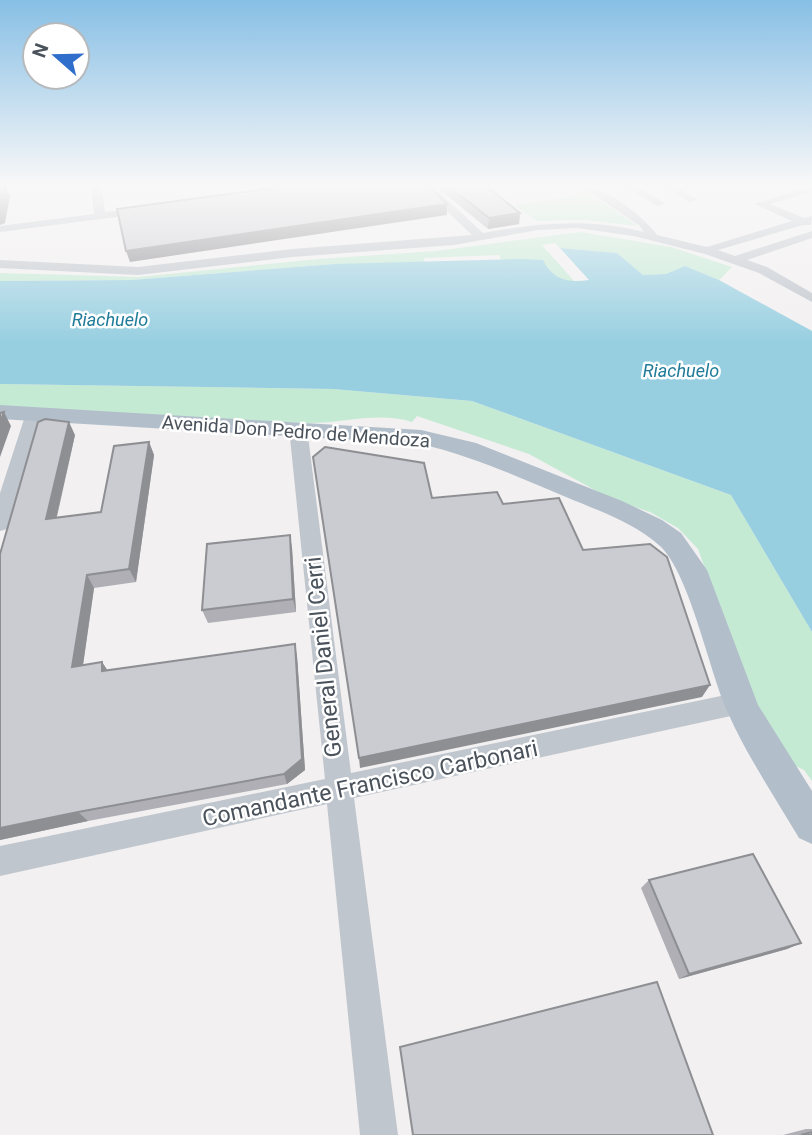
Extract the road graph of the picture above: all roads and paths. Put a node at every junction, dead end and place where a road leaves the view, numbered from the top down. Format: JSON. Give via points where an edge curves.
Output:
{"nodes":[{"id":1,"x":481,"y":237,"type":"edge"},
{"id":2,"x":656,"y":237,"type":"edge"},
{"id":3,"x":748,"y":237,"type":"edge"},
{"id":4,"x":765,"y":237,"type":"edge"},
{"id":5,"x":803,"y":237,"type":"edge"},
{"id":6,"x":780,"y":244,"type":"junction"},
{"id":7,"x":709,"y":251,"type":"junction"},
{"id":8,"x":736,"y":260,"type":"junction"},
{"id":9,"x":0,"y":264,"type":"edge"},
{"id":10,"x":812,"y":298,"type":"edge"},
{"id":11,"x":0,"y":412,"type":"edge"},
{"id":12,"x":34,"y":412,"type":"junction"},
{"id":13,"x":298,"y":428,"type":"junction"},
{"id":14,"x":0,"y":524,"type":"edge"},
{"id":15,"x":740,"y":704,"type":"junction"},
{"id":16,"x":338,"y":790,"type":"junction"},
{"id":17,"x":812,"y":825,"type":"edge"},
{"id":18,"x":0,"y":861,"type":"edge"},
{"id":19,"x":379,"y":1135,"type":"edge"}],
"edges":[{"from":1,"to":9,"type":"street","via":[[138,271]]},
{"from":2,"to":7,"type":"street"},
{"from":3,"to":7,"type":"street"},
{"from":4,"to":6,"type":"street"},
{"from":5,"to":6,"type":"street"},
{"from":6,"to":8,"type":"street"},
{"from":7,"to":8,"type":"street"},
{"from":8,"to":10,"type":"street"},
{"from":11,"to":12,"type":"main road","name":"Avenida Don Pedro de Mendoza"},
{"from":12,"to":13,"type":"main road","name":"Avenida Don Pedro de Mendoza"},
{"from":12,"to":14,"type":"street"},
{"from":13,"to":15,"type":"main road","name":"Avenida Don Pedro de Mendoza","via":[[413,436],[456,444],[613,506],[653,527],[680,549],[693,570]]},
{"from":13,"to":16,"type":"street","name":"General Daniel Cerri"},
{"from":15,"to":16,"type":"street","name":"Comandante Francisco Carbonari"},
{"from":15,"to":17,"type":"main road","name":"Avenida Don Pedro de Mendoza"},
{"from":16,"to":18,"type":"street","name":"Comandante Francisco Carbonari"},
{"from":16,"to":19,"type":"street","name":"General Daniel Cerri"}]}
